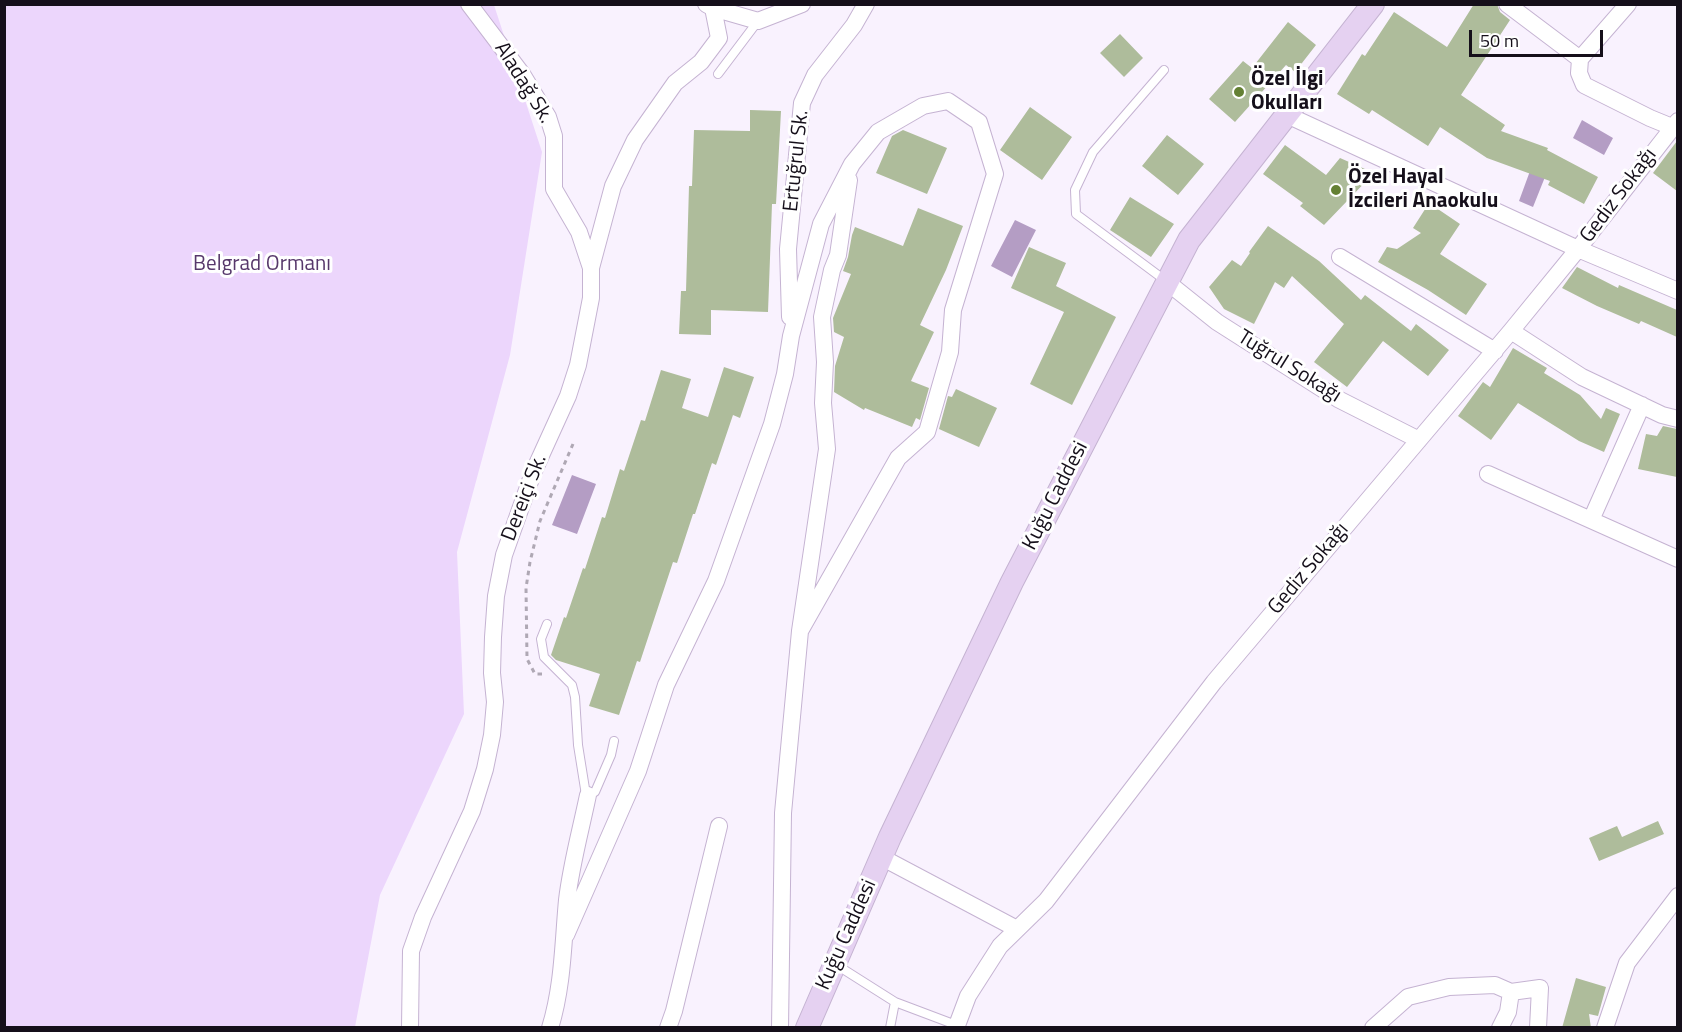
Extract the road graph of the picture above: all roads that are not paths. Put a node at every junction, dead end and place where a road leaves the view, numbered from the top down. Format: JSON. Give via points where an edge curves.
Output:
{"nodes":[{"id":1,"x":469,"y":4,"type":"edge"},
{"id":2,"x":802,"y":4,"type":"edge"},
{"id":3,"x":866,"y":4,"type":"edge"},
{"id":4,"x":1373,"y":4,"type":"edge"},
{"id":5,"x":1507,"y":4,"type":"edge"},
{"id":6,"x":1628,"y":4,"type":"edge"},
{"id":7,"x":710,"y":6,"type":"edge"},
{"id":8,"x":758,"y":21,"type":"junction"},
{"id":9,"x":1580,"y":59,"type":"junction"},
{"id":10,"x":1164,"y":70,"type":"dead end"},
{"id":11,"x":718,"y":74,"type":"dead end"},
{"id":12,"x":1287,"y":115,"type":"junction"},
{"id":13,"x":1675,"y":124,"type":"edge"},
{"id":14,"x":852,"y":164,"type":"junction"},
{"id":15,"x":1578,"y":249,"type":"junction"},
{"id":16,"x":1340,"y":257,"type":"dead end"},
{"id":17,"x":591,"y":268,"type":"junction"},
{"id":18,"x":1167,"y":282,"type":"junction"},
{"id":19,"x":1677,"y":291,"type":"edge"},
{"id":20,"x":1511,"y":331,"type":"junction"},
{"id":21,"x":791,"y":336,"type":"junction"},
{"id":22,"x":1495,"y":351,"type":"junction"},
{"id":23,"x":1642,"y":405,"type":"junction"},
{"id":24,"x":1677,"y":419,"type":"edge"},
{"id":25,"x":1419,"y":440,"type":"junction"},
{"id":26,"x":1488,"y":474,"type":"dead end"},
{"id":27,"x":1591,"y":520,"type":"junction"},
{"id":28,"x":1677,"y":559,"type":"edge"},
{"id":29,"x":547,"y":624,"type":"dead end"},
{"id":30,"x":800,"y":632,"type":"junction"},
{"id":31,"x":614,"y":741,"type":"dead end"},
{"id":32,"x":588,"y":795,"type":"junction"},
{"id":33,"x":719,"y":826,"type":"dead end"},
{"id":34,"x":881,"y":857,"type":"junction"},
{"id":35,"x":1677,"y":896,"type":"edge"},
{"id":36,"x":1017,"y":929,"type":"junction"},
{"id":37,"x":566,"y":935,"type":"junction"},
{"id":38,"x":835,"y":964,"type":"junction"},
{"id":39,"x":1511,"y":992,"type":"junction"},
{"id":40,"x":896,"y":1002,"type":"junction"},
{"id":41,"x":956,"y":1026,"type":"edge"},
{"id":42,"x":410,"y":1028,"type":"edge"},
{"id":43,"x":550,"y":1028,"type":"edge"},
{"id":44,"x":668,"y":1028,"type":"edge"},
{"id":45,"x":780,"y":1028,"type":"edge"},
{"id":46,"x":807,"y":1028,"type":"edge"},
{"id":47,"x":890,"y":1028,"type":"edge"},
{"id":48,"x":1373,"y":1028,"type":"edge"},
{"id":49,"x":1500,"y":1028,"type":"edge"},
{"id":50,"x":1538,"y":1028,"type":"edge"},
{"id":51,"x":1605,"y":1028,"type":"edge"}],
"edges":[{"from":1,"to":17,"type":"street","name":"Aladağ Sk.","via":[[522,74],[548,117],[554,136],[554,189],[579,232]]},
{"from":2,"to":8,"type":"street"},
{"from":3,"to":21,"type":"street","name":"Ertuğrul Sk.","via":[[815,75],[802,103],[788,249]]},
{"from":4,"to":12,"type":"street","name":"Kuğu Caddesi"},
{"from":5,"to":9,"type":"street"},
{"from":6,"to":9,"type":"street"},
{"from":7,"to":8,"type":"street"},
{"from":7,"to":17,"type":"street","name":"Dereiçi Sk.","via":[[719,38],[701,63],[675,82],[635,140],[613,186]]},
{"from":8,"to":11,"type":"lane"},
{"from":9,"to":13,"type":"street","via":[[1579,73],[1584,85],[1650,118]]},
{"from":10,"to":18,"type":"lane","via":[[1093,152],[1075,190],[1076,214]]},
{"from":12,"to":15,"type":"street"},
{"from":12,"to":18,"type":"street","name":"Kuğu Caddesi","via":[[1189,240]]},
{"from":13,"to":15,"type":"street","name":"Gediz Sokağı"},
{"from":14,"to":21,"type":"street","via":[[821,224]]},
{"from":14,"to":30,"type":"street","via":[[838,255],[822,317],[827,449]]},
{"from":14,"to":30,"type":"street","via":[[878,132],[923,106],[948,101],[978,122],[994,174],[953,310],[950,352],[927,432],[898,458]]},
{"from":15,"to":19,"type":"street"},
{"from":15,"to":20,"type":"street","name":"Gediz Sokağı"},
{"from":16,"to":22,"type":"street"},
{"from":17,"to":42,"type":"street","name":"Dereiçi Sk.","via":[[591,298],[578,365],[504,555],[493,637],[492,735],[472,811],[411,951]]},
{"from":18,"to":25,"type":"street","name":"Tuğrul Sokağı","via":[[1217,322],[1338,399]]},
{"from":18,"to":34,"type":"street","name":"Kuğu Caddesi","via":[[1012,582]]},
{"from":20,"to":22,"type":"street","name":"Gediz Sokağı"},
{"from":20,"to":23,"type":"street","via":[[1582,377]]},
{"from":21,"to":37,"type":"street","via":[[772,424],[716,581],[666,685],[638,771]]},
{"from":22,"to":25,"type":"street","name":"Gediz Sokağı"},
{"from":23,"to":24,"type":"street"},
{"from":23,"to":27,"type":"street"},
{"from":25,"to":36,"type":"street","name":"Gediz Sokağı","via":[[1214,682],[1046,902]]},
{"from":26,"to":27,"type":"street"},
{"from":27,"to":28,"type":"street"},
{"from":29,"to":32,"type":"lane","via":[[541,639],[544,657],[572,685],[581,770]]},
{"from":30,"to":45,"type":"street","via":[[783,813]]},
{"from":31,"to":32,"type":"lane","via":[[595,792]]},
{"from":32,"to":37,"type":"street","via":[[567,898]]},
{"from":33,"to":44,"type":"street"},
{"from":34,"to":36,"type":"street"},
{"from":34,"to":38,"type":"street","name":"Kuğu Caddesi"},
{"from":35,"to":51,"type":"street","via":[[1627,963]]},
{"from":36,"to":41,"type":"street","name":"Gediz Sokağı","via":[[1000,946],[968,996]]},
{"from":37,"to":43,"type":"street","via":[[558,1003]]},
{"from":38,"to":40,"type":"lane"},
{"from":38,"to":46,"type":"street","name":"Kuğu Caddesi"},
{"from":39,"to":48,"type":"street","via":[[1495,985],[1449,987],[1408,997]]},
{"from":39,"to":49,"type":"street"},
{"from":39,"to":50,"type":"street","via":[[1540,988]]},
{"from":40,"to":41,"type":"lane"},
{"from":40,"to":47,"type":"lane"}]}
